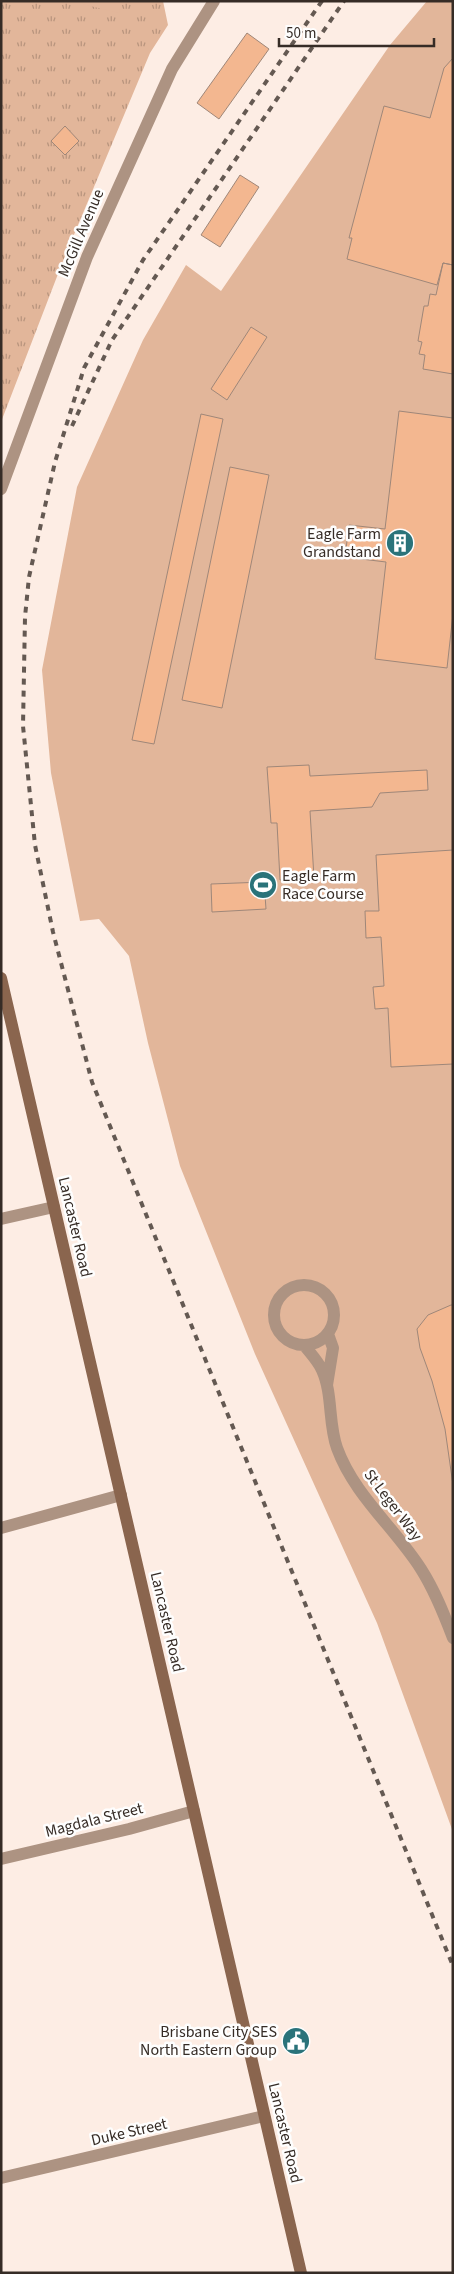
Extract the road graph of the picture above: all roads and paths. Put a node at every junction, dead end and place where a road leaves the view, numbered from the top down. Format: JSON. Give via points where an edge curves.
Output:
{"nodes":[{"id":1,"x":214,"y":1,"type":"edge"},
{"id":2,"x":1,"y":488,"type":"edge"},
{"id":3,"x":1,"y":978,"type":"edge"},
{"id":4,"x":54,"y":1207,"type":"junction"},
{"id":5,"x":1,"y":1219,"type":"edge"},
{"id":6,"x":328,"y":1334,"type":"junction"},
{"id":7,"x":304,"y":1345,"type":"junction"},
{"id":8,"x":327,"y":1385,"type":"junction"},
{"id":9,"x":121,"y":1495,"type":"junction"},
{"id":10,"x":1,"y":1528,"type":"edge"},
{"id":11,"x":453,"y":1638,"type":"edge"},
{"id":12,"x":194,"y":1811,"type":"junction"},
{"id":13,"x":1,"y":1859,"type":"edge"},
{"id":14,"x":264,"y":2116,"type":"junction"},
{"id":15,"x":1,"y":2178,"type":"edge"},
{"id":16,"x":302,"y":2273,"type":"edge"}],
"edges":[{"from":1,"to":2,"type":"street","name":"McGill Avenue","via":[[172,69],[87,257]]},
{"from":3,"to":4,"type":"main road","name":"Lancaster Road"},
{"from":4,"to":5,"type":"street"},
{"from":4,"to":9,"type":"main road","name":"Lancaster Road"},
{"from":6,"to":7,"type":"street","via":[[313,1344]]},
{"from":6,"to":7,"type":"street","via":[[335,1316],[330,1298],[313,1285],[292,1287],[277,1301],[274,1321],[285,1339]]},
{"from":6,"to":8,"type":"street","name":"St Leger Way","via":[[333,1348]]},
{"from":7,"to":8,"type":"street","name":"St Leger Way","via":[[322,1370]]},
{"from":8,"to":11,"type":"street","name":"St Leger Way","via":[[332,1429],[343,1462],[359,1490],[421,1568],[440,1602]]},
{"from":9,"to":10,"type":"street"},
{"from":9,"to":12,"type":"main road","name":"Lancaster Road"},
{"from":12,"to":13,"type":"street","name":"Magdala Street"},
{"from":12,"to":14,"type":"main road","name":"Lancaster Road"},
{"from":14,"to":15,"type":"street","name":"Duke Street"},
{"from":14,"to":16,"type":"main road","name":"Lancaster Road"}]}
